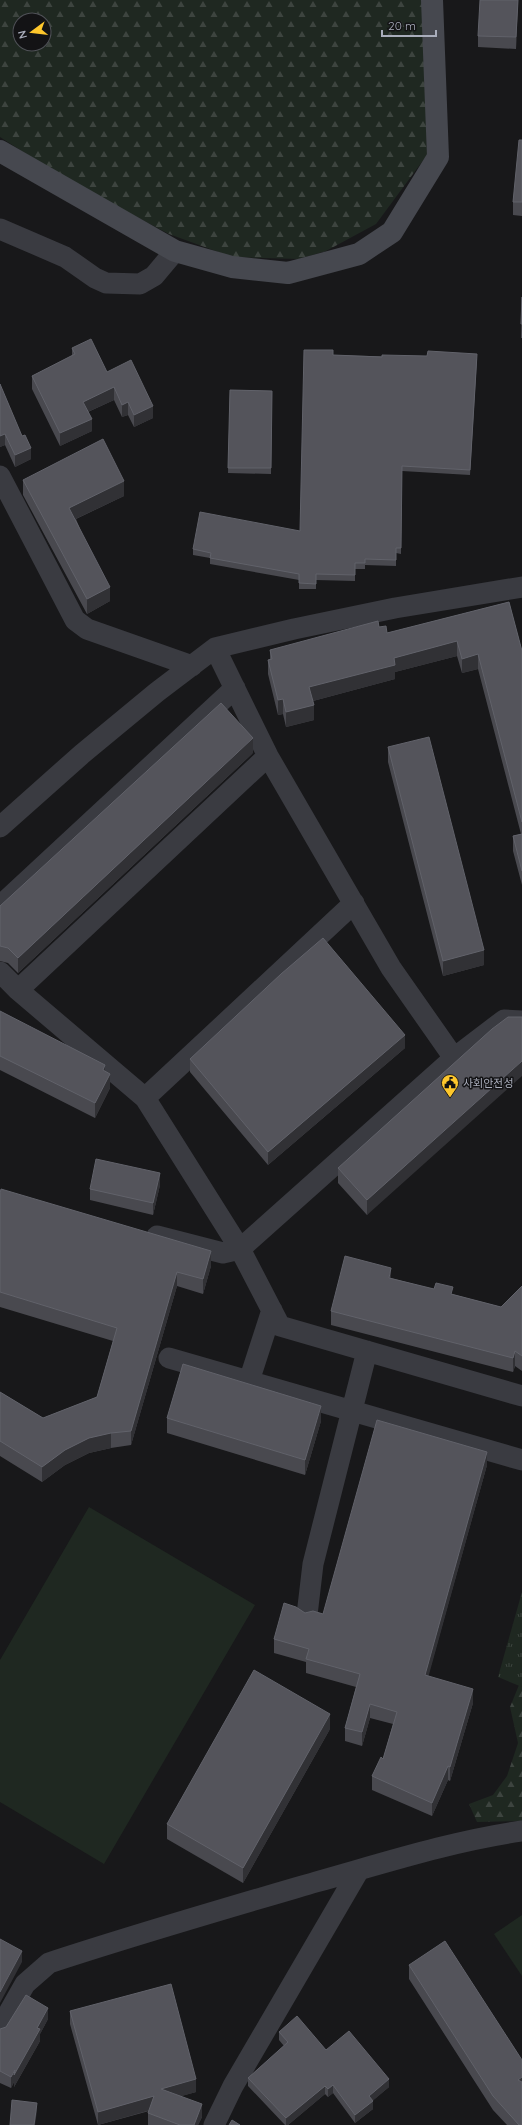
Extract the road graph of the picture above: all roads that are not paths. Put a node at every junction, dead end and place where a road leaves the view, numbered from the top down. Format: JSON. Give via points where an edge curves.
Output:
{"nodes":[{"id":1,"x":432,"y":0,"type":"edge"},
{"id":2,"x":0,"y":151,"type":"edge"},
{"id":3,"x":0,"y":229,"type":"edge"},
{"id":4,"x":175,"y":251,"type":"junction"},
{"id":5,"x":0,"y":476,"type":"edge"},
{"id":6,"x":522,"y":587,"type":"edge"},
{"id":7,"x":215,"y":648,"type":"junction"},
{"id":8,"x":192,"y":666,"type":"junction"},
{"id":9,"x":235,"y":688,"type":"junction"},
{"id":10,"x":268,"y":756,"type":"junction"},
{"id":11,"x":0,"y":827,"type":"edge"},
{"id":12,"x":354,"y":903,"type":"junction"},
{"id":13,"x":0,"y":906,"type":"edge"},
{"id":14,"x":0,"y":972,"type":"edge"},
{"id":15,"x":18,"y":990,"type":"junction"},
{"id":16,"x":522,"y":1021,"type":"edge"},
{"id":17,"x":454,"y":1058,"type":"junction"},
{"id":18,"x":145,"y":1098,"type":"junction"},
{"id":19,"x":140,"y":1231,"type":"edge"},
{"id":20,"x":240,"y":1249,"type":"junction"},
{"id":21,"x":272,"y":1310,"type":"junction"},
{"id":22,"x":367,"y":1351,"type":"junction"},
{"id":23,"x":169,"y":1358,"type":"dead end"},
{"id":24,"x":249,"y":1381,"type":"junction"},
{"id":25,"x":522,"y":1396,"type":"edge"},
{"id":26,"x":352,"y":1410,"type":"junction"},
{"id":27,"x":522,"y":1460,"type":"edge"},
{"id":28,"x":306,"y":1615,"type":"edge"},
{"id":29,"x":522,"y":1831,"type":"edge"},
{"id":30,"x":359,"y":1870,"type":"junction"},
{"id":31,"x":0,"y":2028,"type":"edge"},
{"id":32,"x":214,"y":2125,"type":"edge"}],
"edges":[{"from":1,"to":4,"type":"street","via":[[438,157],[392,232],[358,254],[288,273],[232,267]]},
{"from":2,"to":4,"type":"street"},
{"from":3,"to":4,"type":"street","via":[[65,257],[95,278],[106,282],[140,284],[154,276]]},
{"from":5,"to":8,"type":"street","via":[[75,620],[87,629]]},
{"from":6,"to":7,"type":"street","via":[[395,608]]},
{"from":7,"to":8,"type":"street"},
{"from":7,"to":9,"type":"street"},
{"from":8,"to":11,"type":"street","via":[[82,754]]},
{"from":9,"to":10,"type":"street"},
{"from":9,"to":13,"type":"street"},
{"from":10,"to":12,"type":"street"},
{"from":10,"to":15,"type":"street"},
{"from":12,"to":17,"type":"street","via":[[391,968]]},
{"from":12,"to":18,"type":"street"},
{"from":14,"to":15,"type":"street"},
{"from":15,"to":18,"type":"street"},
{"from":16,"to":17,"type":"street","via":[[504,1020]]},
{"from":17,"to":20,"type":"street"},
{"from":18,"to":20,"type":"street"},
{"from":19,"to":20,"type":"street","via":[[223,1253]]},
{"from":20,"to":21,"type":"street"},
{"from":21,"to":22,"type":"street","via":[[280,1326]]},
{"from":21,"to":24,"type":"street"},
{"from":22,"to":25,"type":"street"},
{"from":22,"to":26,"type":"street"},
{"from":23,"to":24,"type":"street"},
{"from":24,"to":26,"type":"street"},
{"from":26,"to":27,"type":"street"},
{"from":26,"to":28,"type":"street","via":[[313,1564]]},
{"from":29,"to":30,"type":"street","via":[[481,1837]]},
{"from":30,"to":31,"type":"street","via":[[225,1908],[49,1963],[25,1984]]},
{"from":30,"to":32,"type":"street","via":[[233,2086]]}]}
